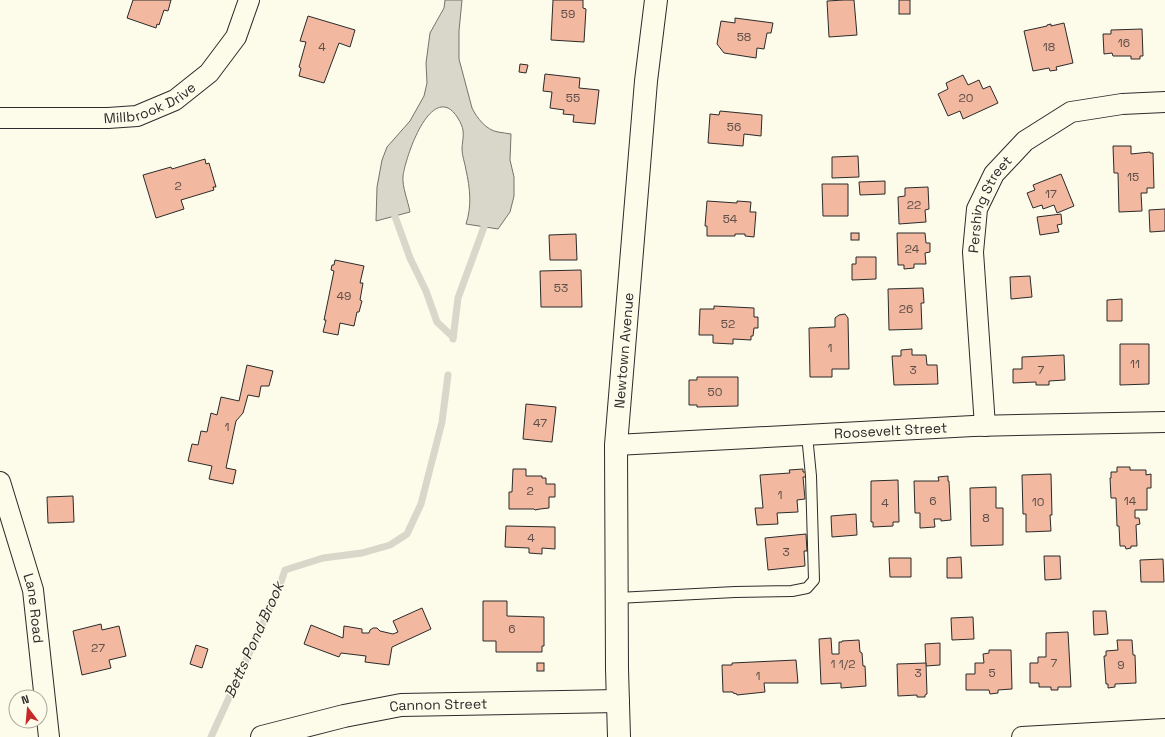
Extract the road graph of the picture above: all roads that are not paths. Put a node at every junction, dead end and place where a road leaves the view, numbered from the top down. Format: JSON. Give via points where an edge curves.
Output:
{"nodes":[{"id":1,"x":249,"y":0,"type":"edge"},
{"id":2,"x":656,"y":0,"type":"edge"},
{"id":3,"x":1165,"y":102,"type":"edge"},
{"id":4,"x":0,"y":118,"type":"edge"},
{"id":5,"x":1165,"y":422,"type":"edge"},
{"id":6,"x":985,"y":426,"type":"junction"},
{"id":7,"x":807,"y":435,"type":"junction"},
{"id":8,"x":616,"y":445,"type":"junction"},
{"id":9,"x":0,"y":482,"type":"edge"},
{"id":10,"x":617,"y":598,"type":"junction"},
{"id":11,"x":618,"y":701,"type":"junction"},
{"id":12,"x":1165,"y":729,"type":"edge"},
{"id":13,"x":50,"y":737,"type":"edge"},
{"id":14,"x":262,"y":737,"type":"edge"},
{"id":15,"x":619,"y":737,"type":"edge"},
{"id":16,"x":1022,"y":737,"type":"edge"}],
"edges":[{"from":1,"to":4,"type":"street","name":"Millbrook Drive","via":[[236,37],[209,73],[175,100],[137,116]]},
{"from":2,"to":8,"type":"main road","name":"Newtown Avenue","via":[[646,81]]},
{"from":3,"to":6,"type":"street","name":"Pershing Street","via":[[1122,104],[1071,112],[1025,141],[994,174],[977,209],[973,252]]},
{"from":5,"to":6,"type":"street","name":"Roosevelt Street"},
{"from":6,"to":7,"type":"street","name":"Roosevelt Street"},
{"from":7,"to":8,"type":"street","name":"Roosevelt Street"},
{"from":7,"to":10,"type":"lane","via":[[811,476],[814,580],[807,588],[792,591]]},
{"from":8,"to":10,"type":"main road","name":"Newtown Avenue"},
{"from":9,"to":13,"type":"street","name":"Lane Road","via":[[33,590]]},
{"from":10,"to":11,"type":"main road","name":"Newtown Avenue"},
{"from":11,"to":14,"type":"main road","name":"Cannon Street","via":[[401,705],[344,716]]},
{"from":11,"to":15,"type":"main road","name":"Newtown Avenue"},
{"from":12,"to":16,"type":"street"}]}
